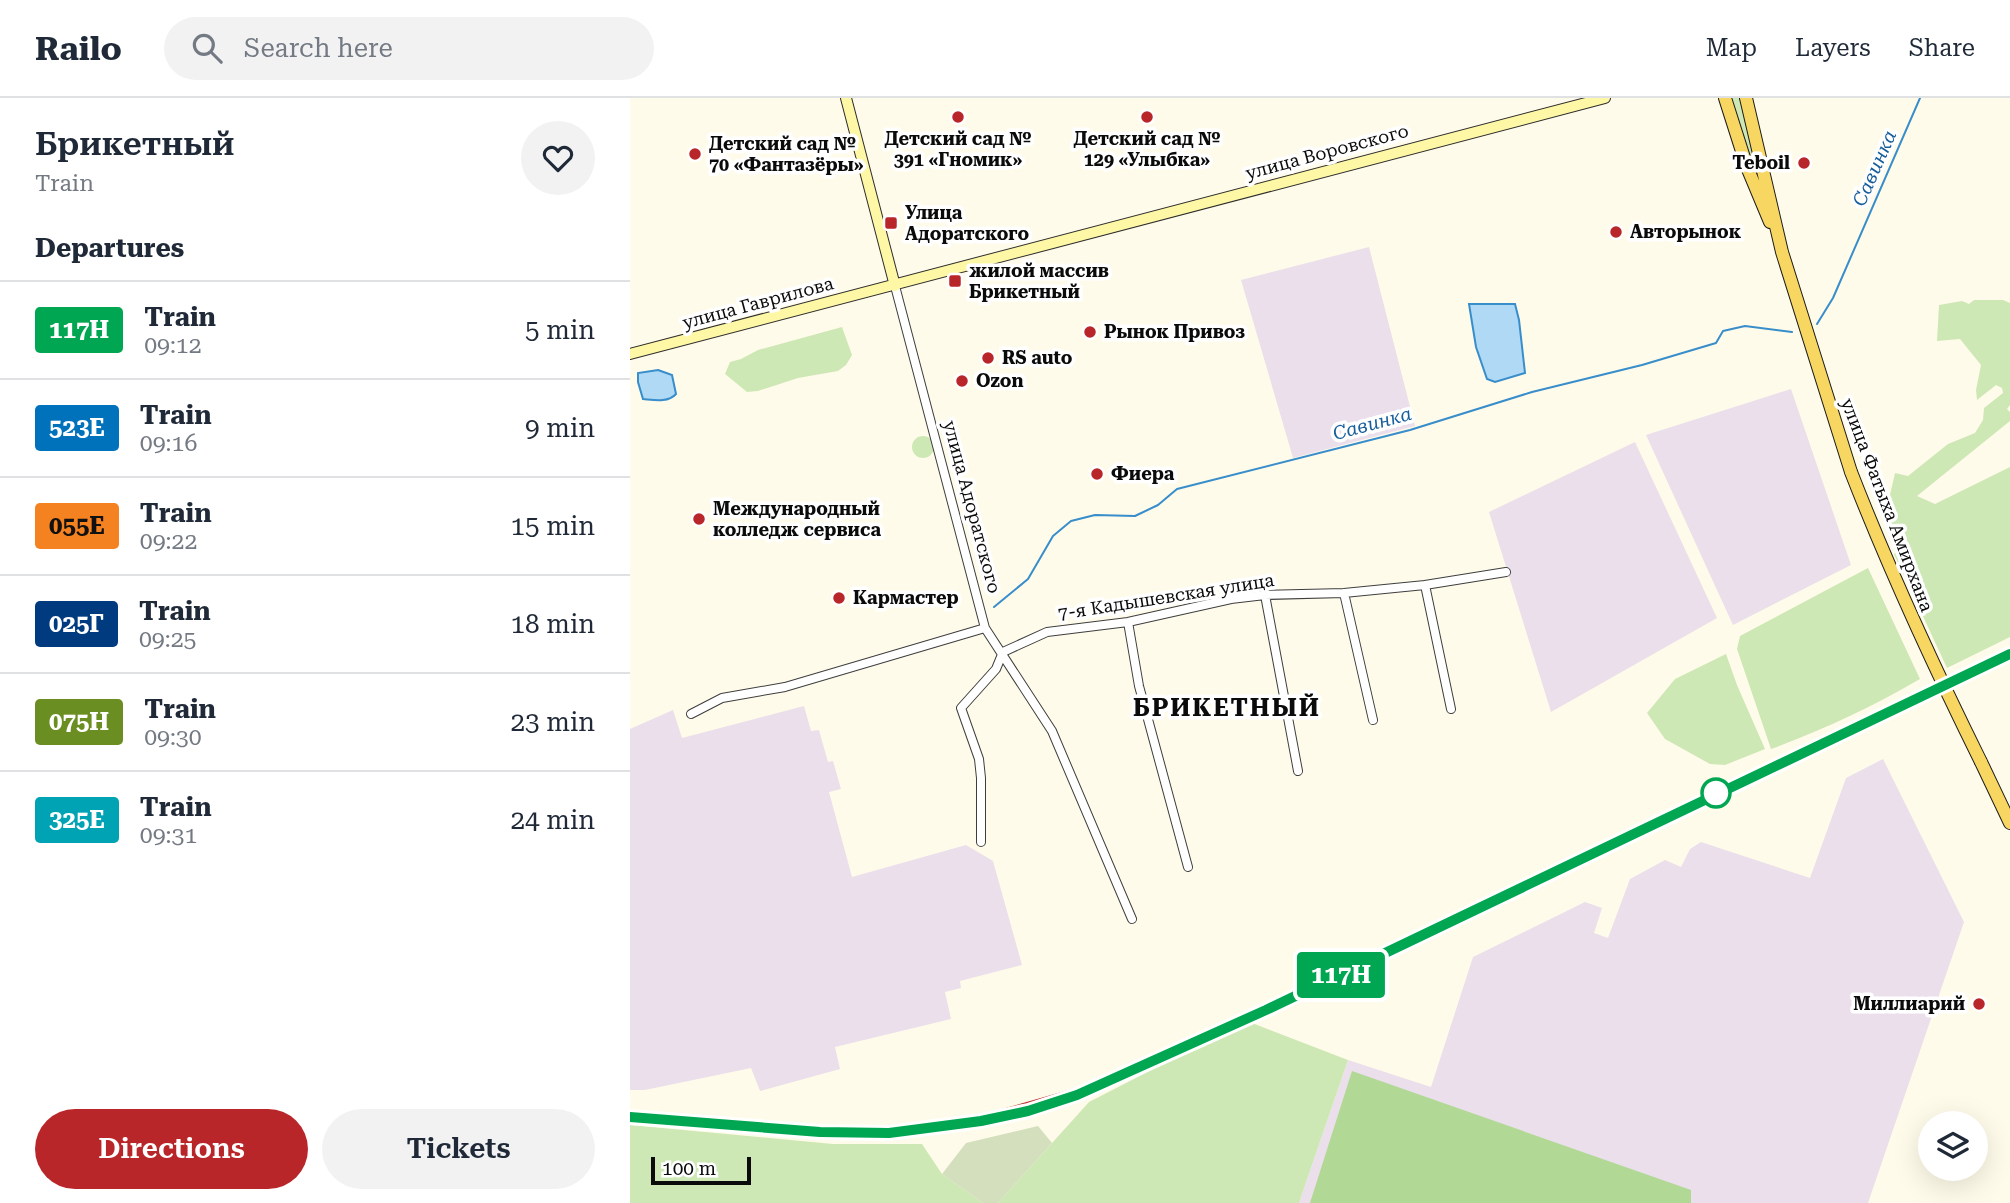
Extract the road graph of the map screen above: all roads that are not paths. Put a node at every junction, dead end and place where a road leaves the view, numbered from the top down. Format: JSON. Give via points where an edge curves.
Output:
{"nodes":[{"id":1,"x":846,"y":98,"type":"edge"},
{"id":2,"x":1605,"y":98,"type":"edge"},
{"id":3,"x":1725,"y":98,"type":"edge"},
{"id":4,"x":1746,"y":98,"type":"edge"},
{"id":5,"x":1782,"y":252,"type":"junction"},
{"id":6,"x":895,"y":286,"type":"junction"},
{"id":7,"x":630,"y":354,"type":"edge"},
{"id":8,"x":1506,"y":572,"type":"dead end"},
{"id":9,"x":1425,"y":585,"type":"junction"},
{"id":10,"x":1344,"y":593,"type":"junction"},
{"id":11,"x":1265,"y":595,"type":"junction"},
{"id":12,"x":1128,"y":622,"type":"junction"},
{"id":13,"x":985,"y":628,"type":"junction"},
{"id":14,"x":1003,"y":652,"type":"junction"},
{"id":15,"x":1451,"y":709,"type":"dead end"},
{"id":16,"x":691,"y":714,"type":"dead end"},
{"id":17,"x":1373,"y":720,"type":"dead end"},
{"id":18,"x":1298,"y":771,"type":"dead end"},
{"id":19,"x":2010,"y":823,"type":"edge"},
{"id":20,"x":981,"y":842,"type":"dead end"},
{"id":21,"x":1188,"y":867,"type":"dead end"},
{"id":22,"x":1132,"y":919,"type":"dead end"}],
"edges":[{"from":1,"to":6,"type":"street","name":"улица Адоратского"},
{"from":2,"to":6,"type":"street","name":"улица Воровского"},
{"from":3,"to":5,"type":"main road","name":"улица Фатыха Амирхана"},
{"from":4,"to":5,"type":"main road","name":"улица Фатыха Амирхана"},
{"from":5,"to":19,"type":"main road","name":"улица Фатыха Амирхана","bridge":true,"via":[[1881,551]]},
{"from":6,"to":7,"type":"street","name":"улица Гаврилова"},
{"from":6,"to":13,"type":"street","name":"улица Адоратского"},
{"from":8,"to":9,"type":"street","name":"7-я Кадышевская улица"},
{"from":9,"to":10,"type":"street","name":"7-я Кадышевская улица"},
{"from":9,"to":15,"type":"street"},
{"from":10,"to":11,"type":"street","name":"7-я Кадышевская улица"},
{"from":10,"to":17,"type":"street"},
{"from":11,"to":12,"type":"street","name":"7-я Кадышевская улица"},
{"from":11,"to":18,"type":"street"},
{"from":12,"to":14,"type":"street","name":"7-я Кадышевская улица","via":[[1047,632]]},
{"from":12,"to":21,"type":"street","via":[[1139,686]]},
{"from":13,"to":14,"type":"street"},
{"from":13,"to":16,"type":"street","via":[[785,687],[722,698]]},
{"from":14,"to":20,"type":"street","via":[[996,669],[961,708],[979,760]]},
{"from":14,"to":22,"type":"street","via":[[1052,731]]}]}
